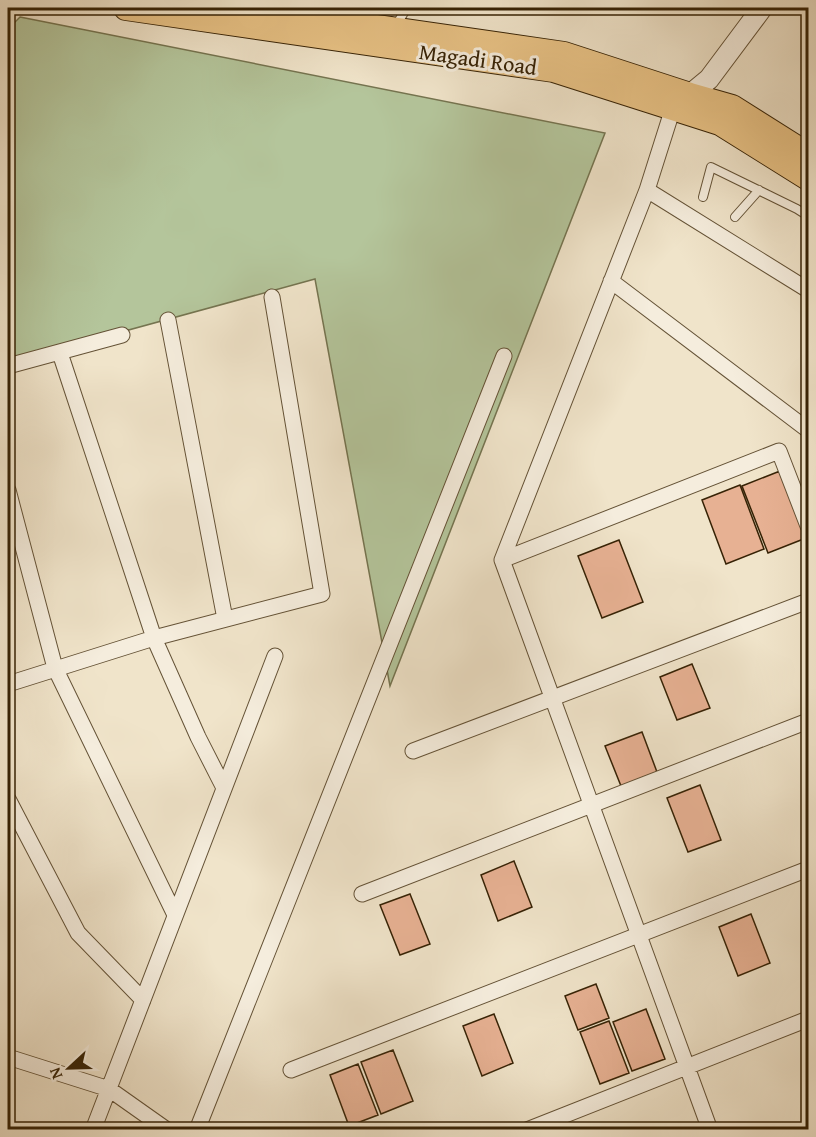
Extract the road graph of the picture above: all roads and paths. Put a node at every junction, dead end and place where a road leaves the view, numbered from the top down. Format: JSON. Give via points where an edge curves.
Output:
{"nodes":[{"id":1,"x":126,"y":8,"type":"edge"},
{"id":2,"x":245,"y":8,"type":"edge"},
{"id":3,"x":407,"y":8,"type":"edge"},
{"id":4,"x":762,"y":8,"type":"edge"},
{"id":5,"x":393,"y":29,"type":"junction"},
{"id":6,"x":682,"y":101,"type":"junction"},
{"id":7,"x":808,"y":155,"type":"edge"},
{"id":8,"x":808,"y":178,"type":"edge"},
{"id":9,"x":647,"y":190,"type":"junction"},
{"id":10,"x":759,"y":190,"type":"junction"},
{"id":11,"x":703,"y":197,"type":"dead end"},
{"id":12,"x":808,"y":216,"type":"edge"},
{"id":13,"x":735,"y":217,"type":"dead end"},
{"id":14,"x":611,"y":281,"type":"junction"},
{"id":15,"x":808,"y":290,"type":"edge"},
{"id":16,"x":272,"y":297,"type":"dead end"},
{"id":17,"x":168,"y":320,"type":"dead end"},
{"id":18,"x":122,"y":335,"type":"dead end"},
{"id":19,"x":60,"y":353,"type":"junction"},
{"id":20,"x":504,"y":356,"type":"dead end"},
{"id":21,"x":8,"y":366,"type":"edge"},
{"id":22,"x":808,"y":430,"type":"edge"},
{"id":23,"x":8,"y":490,"type":"edge"},
{"id":24,"x":808,"y":525,"type":"edge"},
{"id":25,"x":502,"y":560,"type":"junction"},
{"id":26,"x":808,"y":601,"type":"edge"},
{"id":27,"x":225,"y":619,"type":"junction"},
{"id":28,"x":154,"y":638,"type":"junction"},
{"id":29,"x":275,"y":656,"type":"dead end"},
{"id":30,"x":55,"y":669,"type":"junction"},
{"id":31,"x":8,"y":684,"type":"edge"},
{"id":32,"x":552,"y":698,"type":"junction"},
{"id":33,"x":808,"y":721,"type":"edge"},
{"id":34,"x":413,"y":751,"type":"dead end"},
{"id":35,"x":224,"y":788,"type":"junction"},
{"id":36,"x":8,"y":799,"type":"edge"},
{"id":37,"x":591,"y":805,"type":"junction"},
{"id":38,"x":808,"y":869,"type":"edge"},
{"id":39,"x":362,"y":894,"type":"dead end"},
{"id":40,"x":175,"y":915,"type":"junction"},
{"id":41,"x":639,"y":935,"type":"junction"},
{"id":42,"x":143,"y":1000,"type":"junction"},
{"id":43,"x":808,"y":1019,"type":"edge"},
{"id":44,"x":8,"y":1057,"type":"edge"},
{"id":45,"x":687,"y":1067,"type":"junction"},
{"id":46,"x":291,"y":1070,"type":"dead end"},
{"id":47,"x":109,"y":1089,"type":"junction"},
{"id":48,"x":93,"y":1130,"type":"edge"},
{"id":49,"x":167,"y":1130,"type":"edge"},
{"id":50,"x":197,"y":1130,"type":"edge"},
{"id":51,"x":527,"y":1130,"type":"edge"},
{"id":52,"x":710,"y":1130,"type":"edge"}],
"edges":[{"from":1,"to":6,"type":"main road","name":"Magadi Road","via":[[554,70]]},
{"from":2,"to":5,"type":"main road","name":"Magadi Road"},
{"from":3,"to":5,"type":"lane"},
{"from":4,"to":6,"type":"street","via":[[709,79]]},
{"from":5,"to":6,"type":"main road","name":"Magadi Road","via":[[564,54]]},
{"from":6,"to":7,"type":"main road","name":"Magadi Road","via":[[732,107]]},
{"from":6,"to":8,"type":"main road","name":"Magadi Road"},
{"from":6,"to":9,"type":"street"},
{"from":9,"to":14,"type":"street"},
{"from":9,"to":15,"type":"street"},
{"from":10,"to":11,"type":"lane","via":[[711,167]]},
{"from":10,"to":12,"type":"lane"},
{"from":10,"to":13,"type":"lane"},
{"from":14,"to":22,"type":"street"},
{"from":14,"to":25,"type":"street"},
{"from":16,"to":27,"type":"street","via":[[322,594]]},
{"from":17,"to":27,"type":"street"},
{"from":18,"to":19,"type":"street"},
{"from":19,"to":21,"type":"street"},
{"from":19,"to":28,"type":"street"},
{"from":20,"to":50,"type":"street"},
{"from":23,"to":30,"type":"street"},
{"from":24,"to":25,"type":"street","via":[[779,451]]},
{"from":25,"to":32,"type":"street"},
{"from":26,"to":32,"type":"street"},
{"from":27,"to":28,"type":"street"},
{"from":28,"to":30,"type":"street"},
{"from":28,"to":35,"type":"street"},
{"from":29,"to":35,"type":"street"},
{"from":30,"to":31,"type":"street"},
{"from":30,"to":40,"type":"street"},
{"from":32,"to":34,"type":"street"},
{"from":32,"to":37,"type":"street"},
{"from":33,"to":37,"type":"street"},
{"from":35,"to":40,"type":"street"},
{"from":36,"to":42,"type":"street","via":[[78,933]]},
{"from":37,"to":39,"type":"street"},
{"from":37,"to":41,"type":"street"},
{"from":38,"to":41,"type":"street"},
{"from":40,"to":42,"type":"street"},
{"from":41,"to":45,"type":"street"},
{"from":41,"to":46,"type":"street"},
{"from":42,"to":47,"type":"street"},
{"from":43,"to":45,"type":"street"},
{"from":44,"to":47,"type":"street"},
{"from":45,"to":51,"type":"street"},
{"from":45,"to":52,"type":"street"},
{"from":47,"to":48,"type":"street"},
{"from":47,"to":49,"type":"street"}]}
